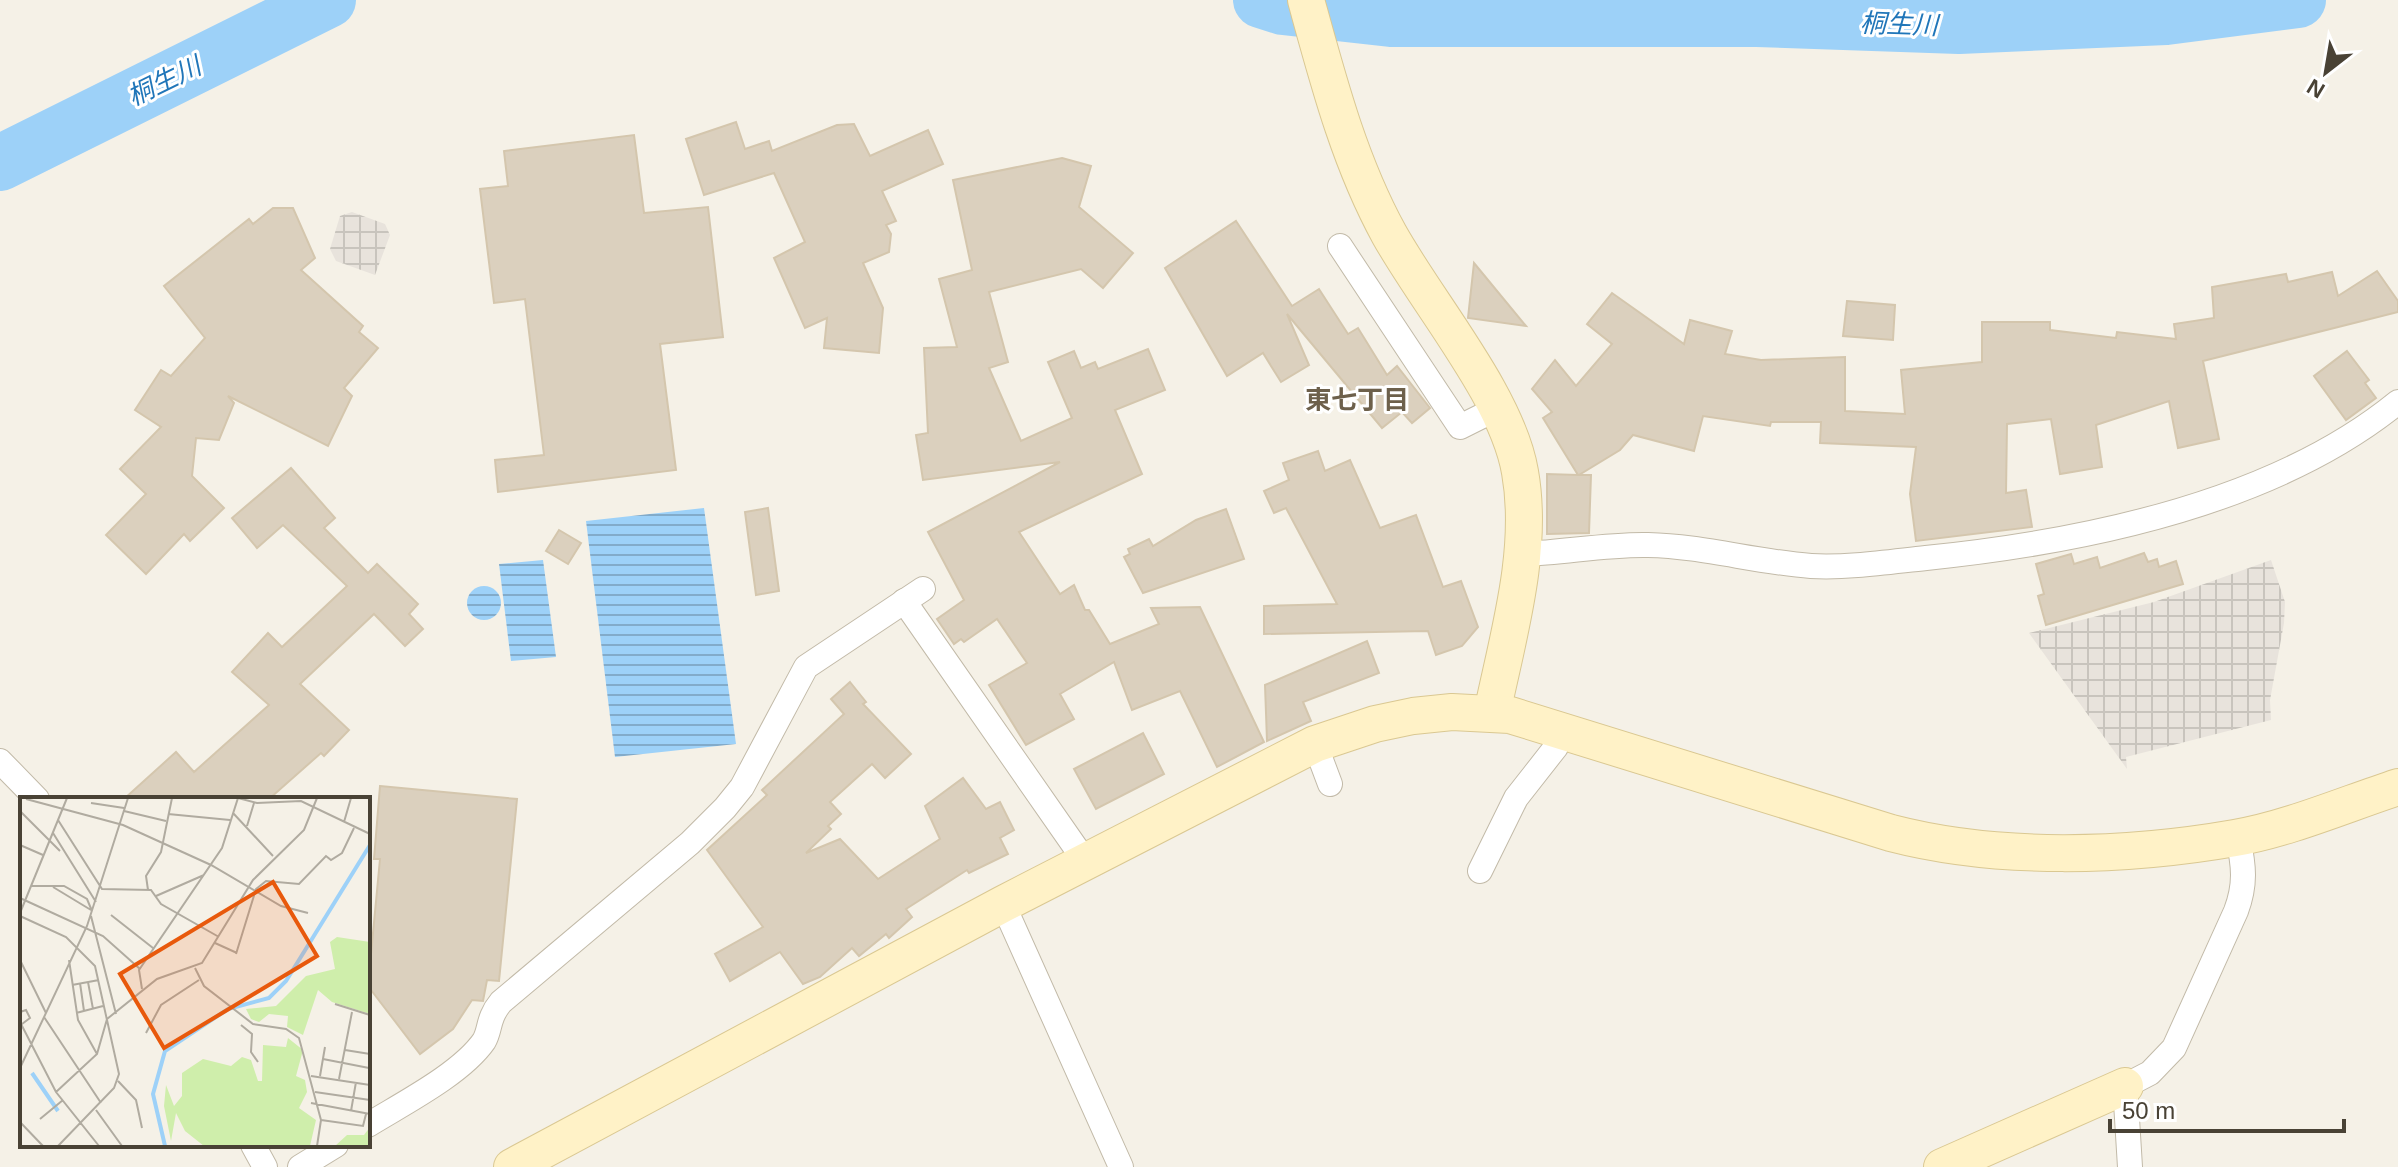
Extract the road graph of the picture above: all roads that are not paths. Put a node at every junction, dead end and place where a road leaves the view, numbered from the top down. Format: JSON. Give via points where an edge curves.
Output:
{"nodes":[{"id":1,"x":1306,"y":0,"type":"edge"},
{"id":2,"x":1340,"y":246,"type":"dead end"},
{"id":3,"x":2398,"y":402,"type":"edge"},
{"id":4,"x":1498,"y":408,"type":"junction"},
{"id":5,"x":1521,"y":554,"type":"junction"},
{"id":6,"x":1492,"y":713,"type":"junction"},
{"id":7,"x":1563,"y":729,"type":"junction"},
{"id":8,"x":1315,"y":744,"type":"junction"},
{"id":9,"x":0,"y":761,"type":"edge"},
{"id":10,"x":1330,"y":784,"type":"dead end"},
{"id":11,"x":2398,"y":787,"type":"edge"},
{"id":12,"x":35,"y":797,"type":"edge"},
{"id":13,"x":2238,"y":838,"type":"junction"},
{"id":14,"x":1085,"y":861,"type":"junction"},
{"id":15,"x":1480,"y":871,"type":"dead end"},
{"id":16,"x":1003,"y":904,"type":"junction"},
{"id":17,"x":2125,"y":1086,"type":"junction"},
{"id":18,"x":370,"y":1124,"type":"edge"},
{"id":19,"x":254,"y":1147,"type":"edge"},
{"id":20,"x":333,"y":1147,"type":"edge"},
{"id":21,"x":265,"y":1167,"type":"edge"},
{"id":22,"x":300,"y":1167,"type":"edge"},
{"id":23,"x":512,"y":1167,"type":"edge"},
{"id":24,"x":1121,"y":1167,"type":"edge"},
{"id":25,"x":1942,"y":1167,"type":"edge"},
{"id":26,"x":2130,"y":1167,"type":"edge"}],
"edges":[{"from":1,"to":4,"type":"street","via":[[1363,183],[1409,268]]},
{"from":2,"to":4,"type":"street","via":[[1460,427]]},
{"from":3,"to":5,"type":"street","via":[[2336,446],[2240,489],[2037,543],[1811,566],[1652,545]]},
{"from":4,"to":5,"type":"street","via":[[1520,471]]},
{"from":5,"to":6,"type":"street"},
{"from":6,"to":7,"type":"street"},
{"from":6,"to":8,"type":"street","via":[[1413,716]]},
{"from":7,"to":13,"type":"street","via":[[1936,845],[2004,854]]},
{"from":7,"to":15,"type":"street","via":[[1556,747],[1516,798]]},
{"from":8,"to":10,"type":"street"},
{"from":8,"to":14,"type":"street"},
{"from":9,"to":12,"type":"street"},
{"from":11,"to":13,"type":"street"},
{"from":13,"to":17,"type":"street","via":[[2244,889],[2174,1048],[2150,1073]]},
{"from":14,"to":16,"type":"street"},
{"from":14,"to":18,"type":"street","via":[[914,595],[806,667],[742,787],[699,834],[501,1002],[491,1014],[484,1041],[463,1061]]},
{"from":16,"to":23,"type":"street"},
{"from":16,"to":24,"type":"street"},
{"from":17,"to":25,"type":"street"},
{"from":17,"to":26,"type":"street"},
{"from":19,"to":21,"type":"street"},
{"from":20,"to":22,"type":"street"}]}
